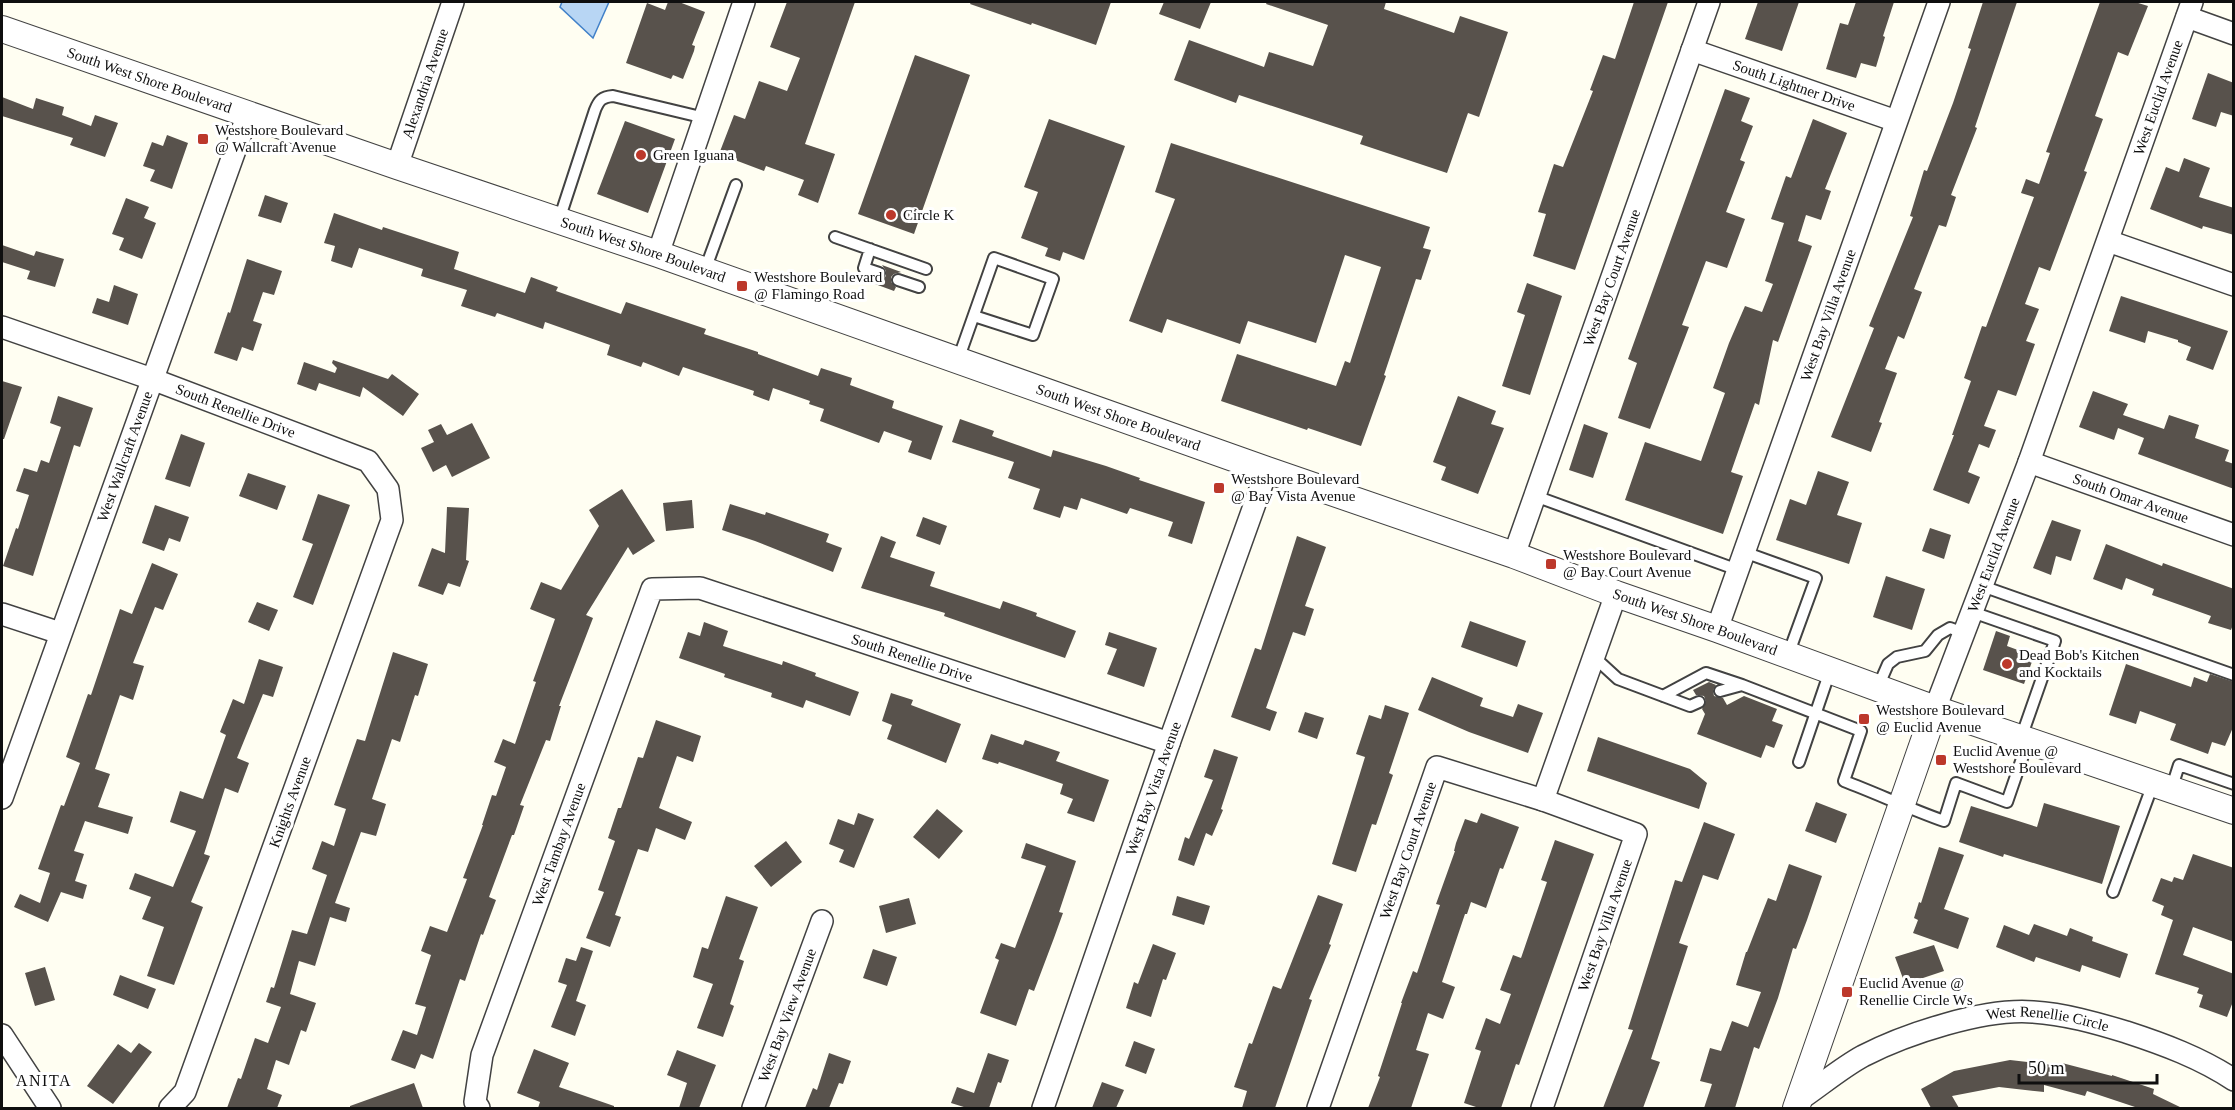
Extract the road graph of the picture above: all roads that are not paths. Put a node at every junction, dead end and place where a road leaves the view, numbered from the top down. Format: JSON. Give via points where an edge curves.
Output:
{"nodes":[{"id":1,"x":453,"y":2,"type":"edge"},
{"id":2,"x":744,"y":2,"type":"edge"},
{"id":3,"x":1709,"y":2,"type":"edge"},
{"id":4,"x":1939,"y":2,"type":"edge"},
{"id":5,"x":2189,"y":10,"type":"edge"},
{"id":6,"x":2,"y":29,"type":"edge"},
{"id":7,"x":2234,"y":34,"type":"edge"},
{"id":8,"x":1692,"y":50,"type":"junction"},
{"id":9,"x":248,"y":114,"type":"junction"},
{"id":10,"x":705,"y":118,"type":"junction"},
{"id":11,"x":1896,"y":121,"type":"junction"},
{"id":12,"x":398,"y":166,"type":"junction"},
{"id":13,"x":736,"y":185,"type":"dead end"},
{"id":14,"x":559,"y":220,"type":"junction"},
{"id":15,"x":835,"y":237,"type":"dead end"},
{"id":16,"x":2108,"y":241,"type":"junction"},
{"id":17,"x":870,"y":249,"type":"junction"},
{"id":18,"x":658,"y":254,"type":"junction"},
{"id":19,"x":926,"y":269,"type":"dead end"},
{"id":20,"x":705,"y":270,"type":"junction"},
{"id":21,"x":879,"y":273,"type":"dead end"},
{"id":22,"x":898,"y":280,"type":"dead end"},
{"id":23,"x":2234,"y":285,"type":"edge"},
{"id":24,"x":919,"y":287,"type":"dead end"},
{"id":25,"x":974,"y":316,"type":"junction"},
{"id":26,"x":2,"y":327,"type":"edge"},
{"id":27,"x":958,"y":360,"type":"junction"},
{"id":28,"x":152,"y":379,"type":"junction"},
{"id":29,"x":2029,"y":462,"type":"junction"},
{"id":30,"x":1267,"y":470,"type":"junction"},
{"id":31,"x":388,"y":489,"type":"joint"},
{"id":32,"x":1535,"y":496,"type":"junction"},
{"id":33,"x":2234,"y":535,"type":"edge"},
{"id":34,"x":1514,"y":555,"type":"junction"},
{"id":35,"x":1741,"y":561,"type":"junction"},
{"id":36,"x":1982,"y":586,"type":"junction"},
{"id":37,"x":652,"y":589,"type":"joint"},
{"id":38,"x":1616,"y":594,"type":"junction"},
{"id":39,"x":1972,"y":612,"type":"junction"},
{"id":40,"x":2,"y":614,"type":"edge"},
{"id":41,"x":1717,"y":629,"type":"junction"},
{"id":42,"x":60,"y":633,"type":"junction"},
{"id":43,"x":1964,"y":633,"type":"junction"},
{"id":44,"x":1788,"y":655,"type":"junction"},
{"id":45,"x":1594,"y":657,"type":"junction"},
{"id":46,"x":1830,"y":670,"type":"junction"},
{"id":47,"x":2234,"y":675,"type":"edge"},
{"id":48,"x":1742,"y":685,"type":"junction"},
{"id":49,"x":1877,"y":688,"type":"junction"},
{"id":50,"x":1720,"y":691,"type":"dead end"},
{"id":51,"x":1663,"y":696,"type":"junction"},
{"id":52,"x":1699,"y":702,"type":"dead end"},
{"id":53,"x":1935,"y":709,"type":"junction"},
{"id":54,"x":1815,"y":714,"type":"junction"},
{"id":55,"x":2024,"y":740,"type":"junction"},
{"id":56,"x":1169,"y":743,"type":"junction"},
{"id":57,"x":1799,"y":762,"type":"dead end"},
{"id":58,"x":2234,"y":784,"type":"edge"},
{"id":59,"x":2162,"y":787,"type":"junction"},
{"id":60,"x":2,"y":798,"type":"edge"},
{"id":61,"x":1543,"y":800,"type":"junction"},
{"id":62,"x":1901,"y":806,"type":"junction"},
{"id":63,"x":2230,"y":807,"type":"edge"},
{"id":64,"x":2113,"y":892,"type":"dead end"},
{"id":65,"x":822,"y":921,"type":"dead end"},
{"id":66,"x":2,"y":1035,"type":"edge"},
{"id":67,"x":2234,"y":1080,"type":"edge"},
{"id":68,"x":1798,"y":1104,"type":"edge"},
{"id":69,"x":477,"y":1105,"type":"edge"},
{"id":70,"x":50,"y":1108,"type":"edge"},
{"id":71,"x":170,"y":1108,"type":"edge"},
{"id":72,"x":753,"y":1108,"type":"edge"},
{"id":73,"x":1043,"y":1108,"type":"edge"},
{"id":74,"x":1318,"y":1108,"type":"edge"},
{"id":75,"x":1542,"y":1108,"type":"edge"}],
"edges":[{"from":1,"to":12,"type":"street","name":"Alexandria Avenue"},
{"from":2,"to":10,"type":"street"},
{"from":3,"to":8,"type":"street","name":"West Bay Court Avenue"},
{"from":4,"to":11,"type":"street","name":"West Bay Villa Avenue"},
{"from":5,"to":7,"type":"street"},
{"from":5,"to":16,"type":"street","name":"West Euclid Avenue"},
{"from":6,"to":9,"type":"street","name":"South West Shore Boulevard"},
{"from":8,"to":11,"type":"street","name":"South Lightner Drive"},
{"from":8,"to":32,"type":"street","name":"West Bay Court Avenue"},
{"from":9,"to":12,"type":"street","name":"South West Shore Boulevard"},
{"from":9,"to":28,"type":"street","name":"West Wallcraft Avenue"},
{"from":10,"to":14,"type":"lane","via":[[603,97],[598,101]]},
{"from":10,"to":18,"type":"street"},
{"from":11,"to":35,"type":"street","name":"West Bay Villa Avenue"},
{"from":12,"to":14,"type":"street","name":"South West Shore Boulevard"},
{"from":13,"to":20,"type":"lane"},
{"from":14,"to":18,"type":"street","name":"South West Shore Boulevard"},
{"from":15,"to":17,"type":"lane"},
{"from":16,"to":23,"type":"street"},
{"from":16,"to":29,"type":"street","name":"West Euclid Avenue"},
{"from":17,"to":19,"type":"lane"},
{"from":17,"to":21,"type":"lane","via":[[864,268]]},
{"from":18,"to":20,"type":"street","name":"South West Shore Boulevard"},
{"from":20,"to":27,"type":"street","name":"South West Shore Boulevard"},
{"from":22,"to":24,"type":"lane"},
{"from":25,"to":25,"type":"lane","via":[[994,258],[1053,279],[1033,335]]},
{"from":25,"to":27,"type":"lane"},
{"from":26,"to":28,"type":"street","name":"South Renellie Drive"},
{"from":27,"to":30,"type":"street","name":"South West Shore Boulevard"},
{"from":28,"to":31,"type":"street","name":"South Renellie Drive","via":[[368,461]]},
{"from":28,"to":42,"type":"street","name":"West Wallcraft Avenue"},
{"from":29,"to":33,"type":"street","name":"South Omar Avenue"},
{"from":29,"to":36,"type":"street","name":"West Euclid Avenue"},
{"from":30,"to":34,"type":"street","name":"South West Shore Boulevard"},
{"from":30,"to":56,"type":"street","name":"West Bay Vista Avenue"},
{"from":31,"to":71,"type":"street","name":"Knights Avenue","via":[[392,520],[185,1092]]},
{"from":32,"to":34,"type":"street","name":"West Bay Court Avenue"},
{"from":32,"to":35,"type":"lane"},
{"from":34,"to":38,"type":"street","name":"South West Shore Boulevard"},
{"from":35,"to":41,"type":"street","name":"West Bay Villa Avenue"},
{"from":35,"to":44,"type":"lane","via":[[1816,578]]},
{"from":36,"to":39,"type":"street","name":"West Euclid Avenue"},
{"from":36,"to":47,"type":"lane"},
{"from":37,"to":56,"type":"street","name":"South Renellie Drive","via":[[700,588]]},
{"from":37,"to":69,"type":"street","name":"West Tambay Avenue","via":[[482,1055]]},
{"from":38,"to":41,"type":"street","name":"South West Shore Boulevard"},
{"from":38,"to":45,"type":"street"},
{"from":39,"to":43,"type":"street","name":"West Euclid Avenue"},
{"from":39,"to":55,"type":"lane","via":[[2055,641]]},
{"from":40,"to":42,"type":"street"},
{"from":41,"to":44,"type":"street","name":"South West Shore Boulevard"},
{"from":42,"to":60,"type":"street","name":"West Wallcraft Avenue"},
{"from":43,"to":49,"type":"lane","via":[[1950,628],[1925,651],[1897,657],[1888,664]]},
{"from":43,"to":53,"type":"street","name":"West Euclid Avenue"},
{"from":44,"to":46,"type":"street","name":"South West Shore Boulevard"},
{"from":45,"to":51,"type":"lane","via":[[1618,680]]},
{"from":45,"to":61,"type":"street"},
{"from":46,"to":49,"type":"street","name":"South West Shore Boulevard"},
{"from":46,"to":54,"type":"lane"},
{"from":48,"to":50,"type":"lane"},
{"from":48,"to":51,"type":"lane","via":[[1706,673]]},
{"from":48,"to":54,"type":"lane"},
{"from":49,"to":53,"type":"street","name":"South West Shore Boulevard"},
{"from":51,"to":52,"type":"lane","via":[[1690,706]]},
{"from":53,"to":55,"type":"street","name":"South West Shore Boulevard"},
{"from":53,"to":62,"type":"street","name":"West Euclid Avenue"},
{"from":54,"to":57,"type":"lane"},
{"from":54,"to":62,"type":"lane","via":[[1861,730],[1844,781]]},
{"from":55,"to":59,"type":"street","name":"South West Shore Boulevard"},
{"from":55,"to":62,"type":"lane","via":[[2007,802],[1956,783],[1944,821]]},
{"from":56,"to":73,"type":"street","name":"West Bay Vista Avenue"},
{"from":58,"to":59,"type":"lane","via":[[2179,765]]},
{"from":59,"to":63,"type":"street","name":"South West Shore Boulevard"},
{"from":59,"to":64,"type":"lane"},
{"from":61,"to":74,"type":"street","name":"West Bay Court Avenue","via":[[1437,766]]},
{"from":61,"to":75,"type":"street","name":"West Bay Villa Avenue","via":[[1636,834]]},
{"from":62,"to":68,"type":"street","name":"West Euclid Avenue"},
{"from":65,"to":72,"type":"street","name":"West Bay View Avenue"},
{"from":66,"to":70,"type":"street"},
{"from":67,"to":68,"type":"street","name":"West Renellie Circle","via":[[2217,1068],[2155,1041],[2086,1020],[2031,1011],[1981,1016],[1908,1036],[1862,1057]]}]}
